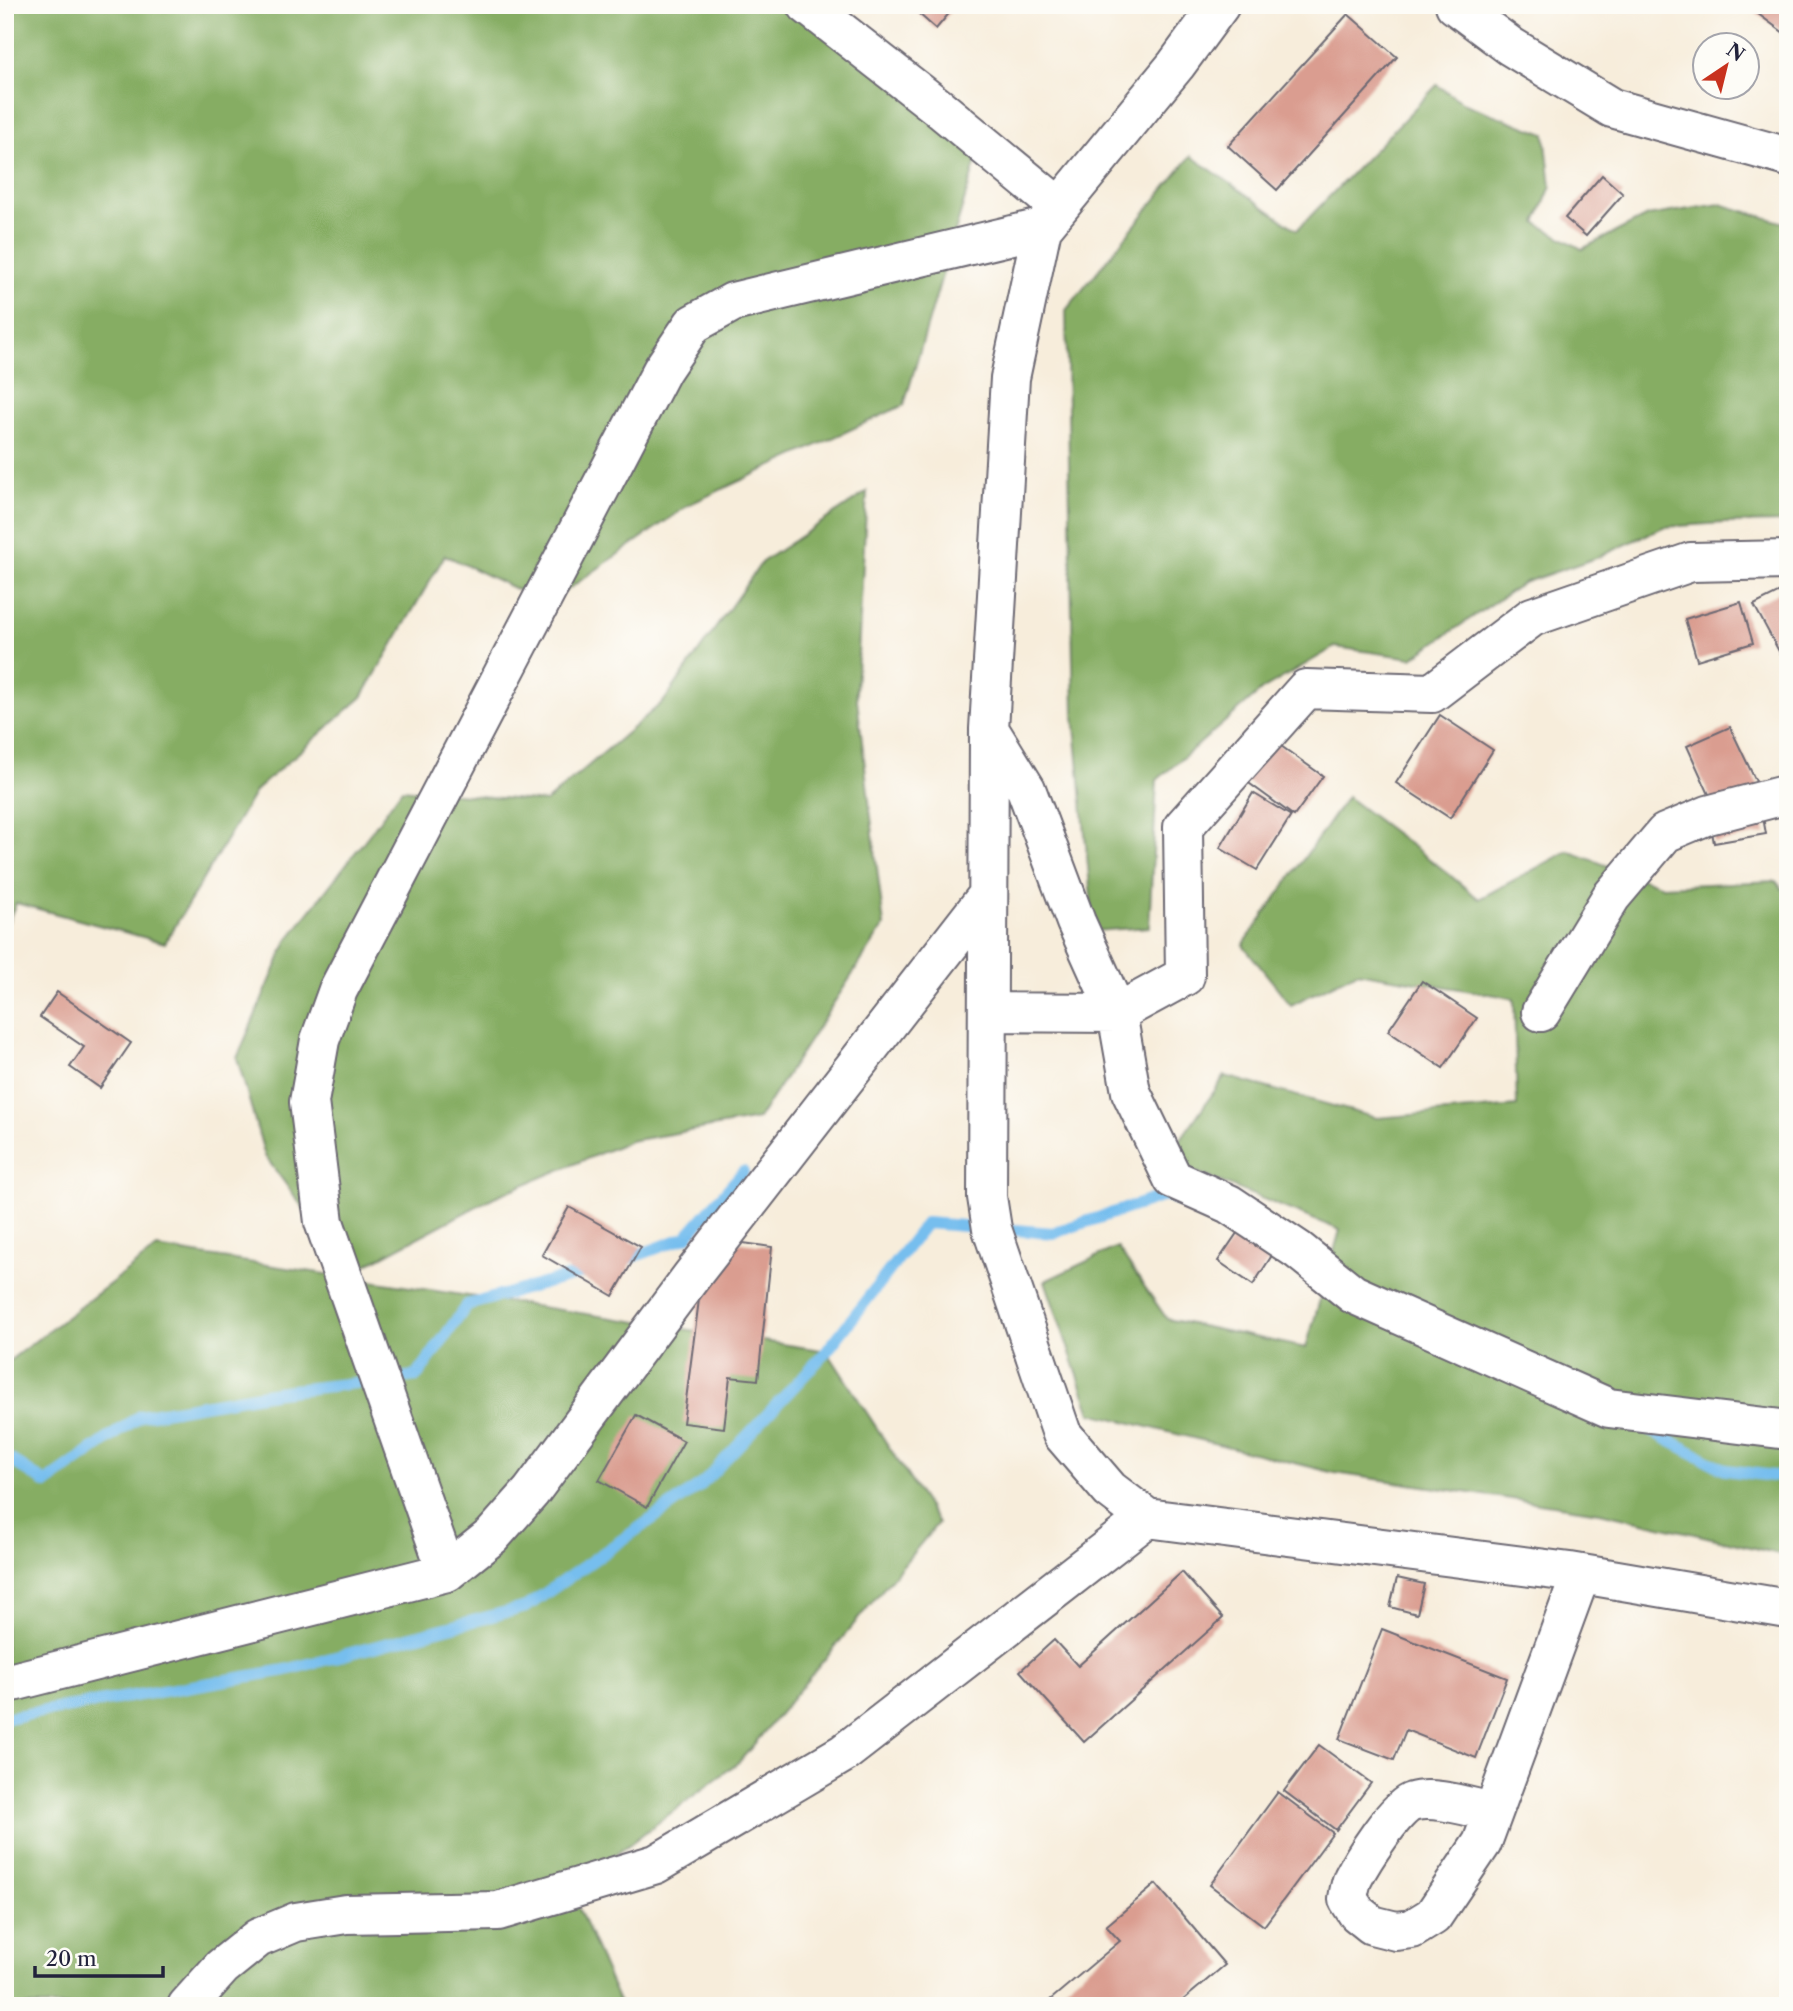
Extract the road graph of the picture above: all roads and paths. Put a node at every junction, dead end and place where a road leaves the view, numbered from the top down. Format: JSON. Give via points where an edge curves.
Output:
{"nodes":[{"id":1,"x":807,"y":5,"type":"edge"},
{"id":2,"x":1220,"y":5,"type":"edge"},
{"id":3,"x":1455,"y":5,"type":"edge"},
{"id":4,"x":1788,"y":157,"type":"edge"},
{"id":5,"x":1051,"y":218,"type":"junction"},
{"id":6,"x":1788,"y":559,"type":"edge"},
{"id":7,"x":989,"y":729,"type":"junction"},
{"id":8,"x":1788,"y":794,"type":"edge"},
{"id":9,"x":988,"y":895,"type":"junction"},
{"id":10,"x":1541,"y":1012,"type":"dead end"},
{"id":11,"x":988,"y":1013,"type":"junction"},
{"id":12,"x":1117,"y":1013,"type":"junction"},
{"id":13,"x":1788,"y":1430,"type":"edge"},
{"id":14,"x":1147,"y":1518,"type":"junction"},
{"id":15,"x":447,"y":1572,"type":"junction"},
{"id":16,"x":1581,"y":1574,"type":"junction"},
{"id":17,"x":1788,"y":1609,"type":"edge"},
{"id":18,"x":5,"y":1684,"type":"edge"},
{"id":19,"x":1493,"y":1812,"type":"dead end"},
{"id":20,"x":187,"y":2006,"type":"edge"}],
"edges":[{"from":1,"to":5,"type":"street","via":[[939,107]]},
{"from":2,"to":5,"type":"street"},
{"from":3,"to":4,"type":"street","via":[[1510,46],[1612,108]]},
{"from":5,"to":7,"type":"street","via":[[1010,378]]},
{"from":5,"to":15,"type":"street","via":[[733,302],[693,324],[662,370],[338,990],[320,1040],[309,1102],[324,1222]]},
{"from":6,"to":12,"type":"street","via":[[1691,562],[1532,617],[1432,694],[1306,688],[1183,827],[1185,976]]},
{"from":7,"to":9,"type":"street"},
{"from":7,"to":12,"type":"street","via":[[1026,789],[1076,922]]},
{"from":8,"to":10,"type":"street","via":[[1708,815],[1665,833],[1611,897]]},
{"from":9,"to":11,"type":"street"},
{"from":9,"to":15,"type":"street","via":[[691,1277],[531,1492],[492,1536]]},
{"from":11,"to":12,"type":"street"},
{"from":11,"to":14,"type":"street","via":[[987,1197],[992,1229],[1062,1433],[1110,1490]]},
{"from":12,"to":13,"type":"street","via":[[1131,1092],[1173,1179],[1229,1204],[1353,1294],[1609,1408]]},
{"from":14,"to":16,"type":"street"},
{"from":14,"to":20,"type":"street","via":[[844,1753],[656,1864],[498,1911],[346,1914],[296,1922],[258,1938]]},
{"from":15,"to":18,"type":"street"},
{"from":16,"to":17,"type":"street"},
{"from":16,"to":19,"type":"street"}]}
